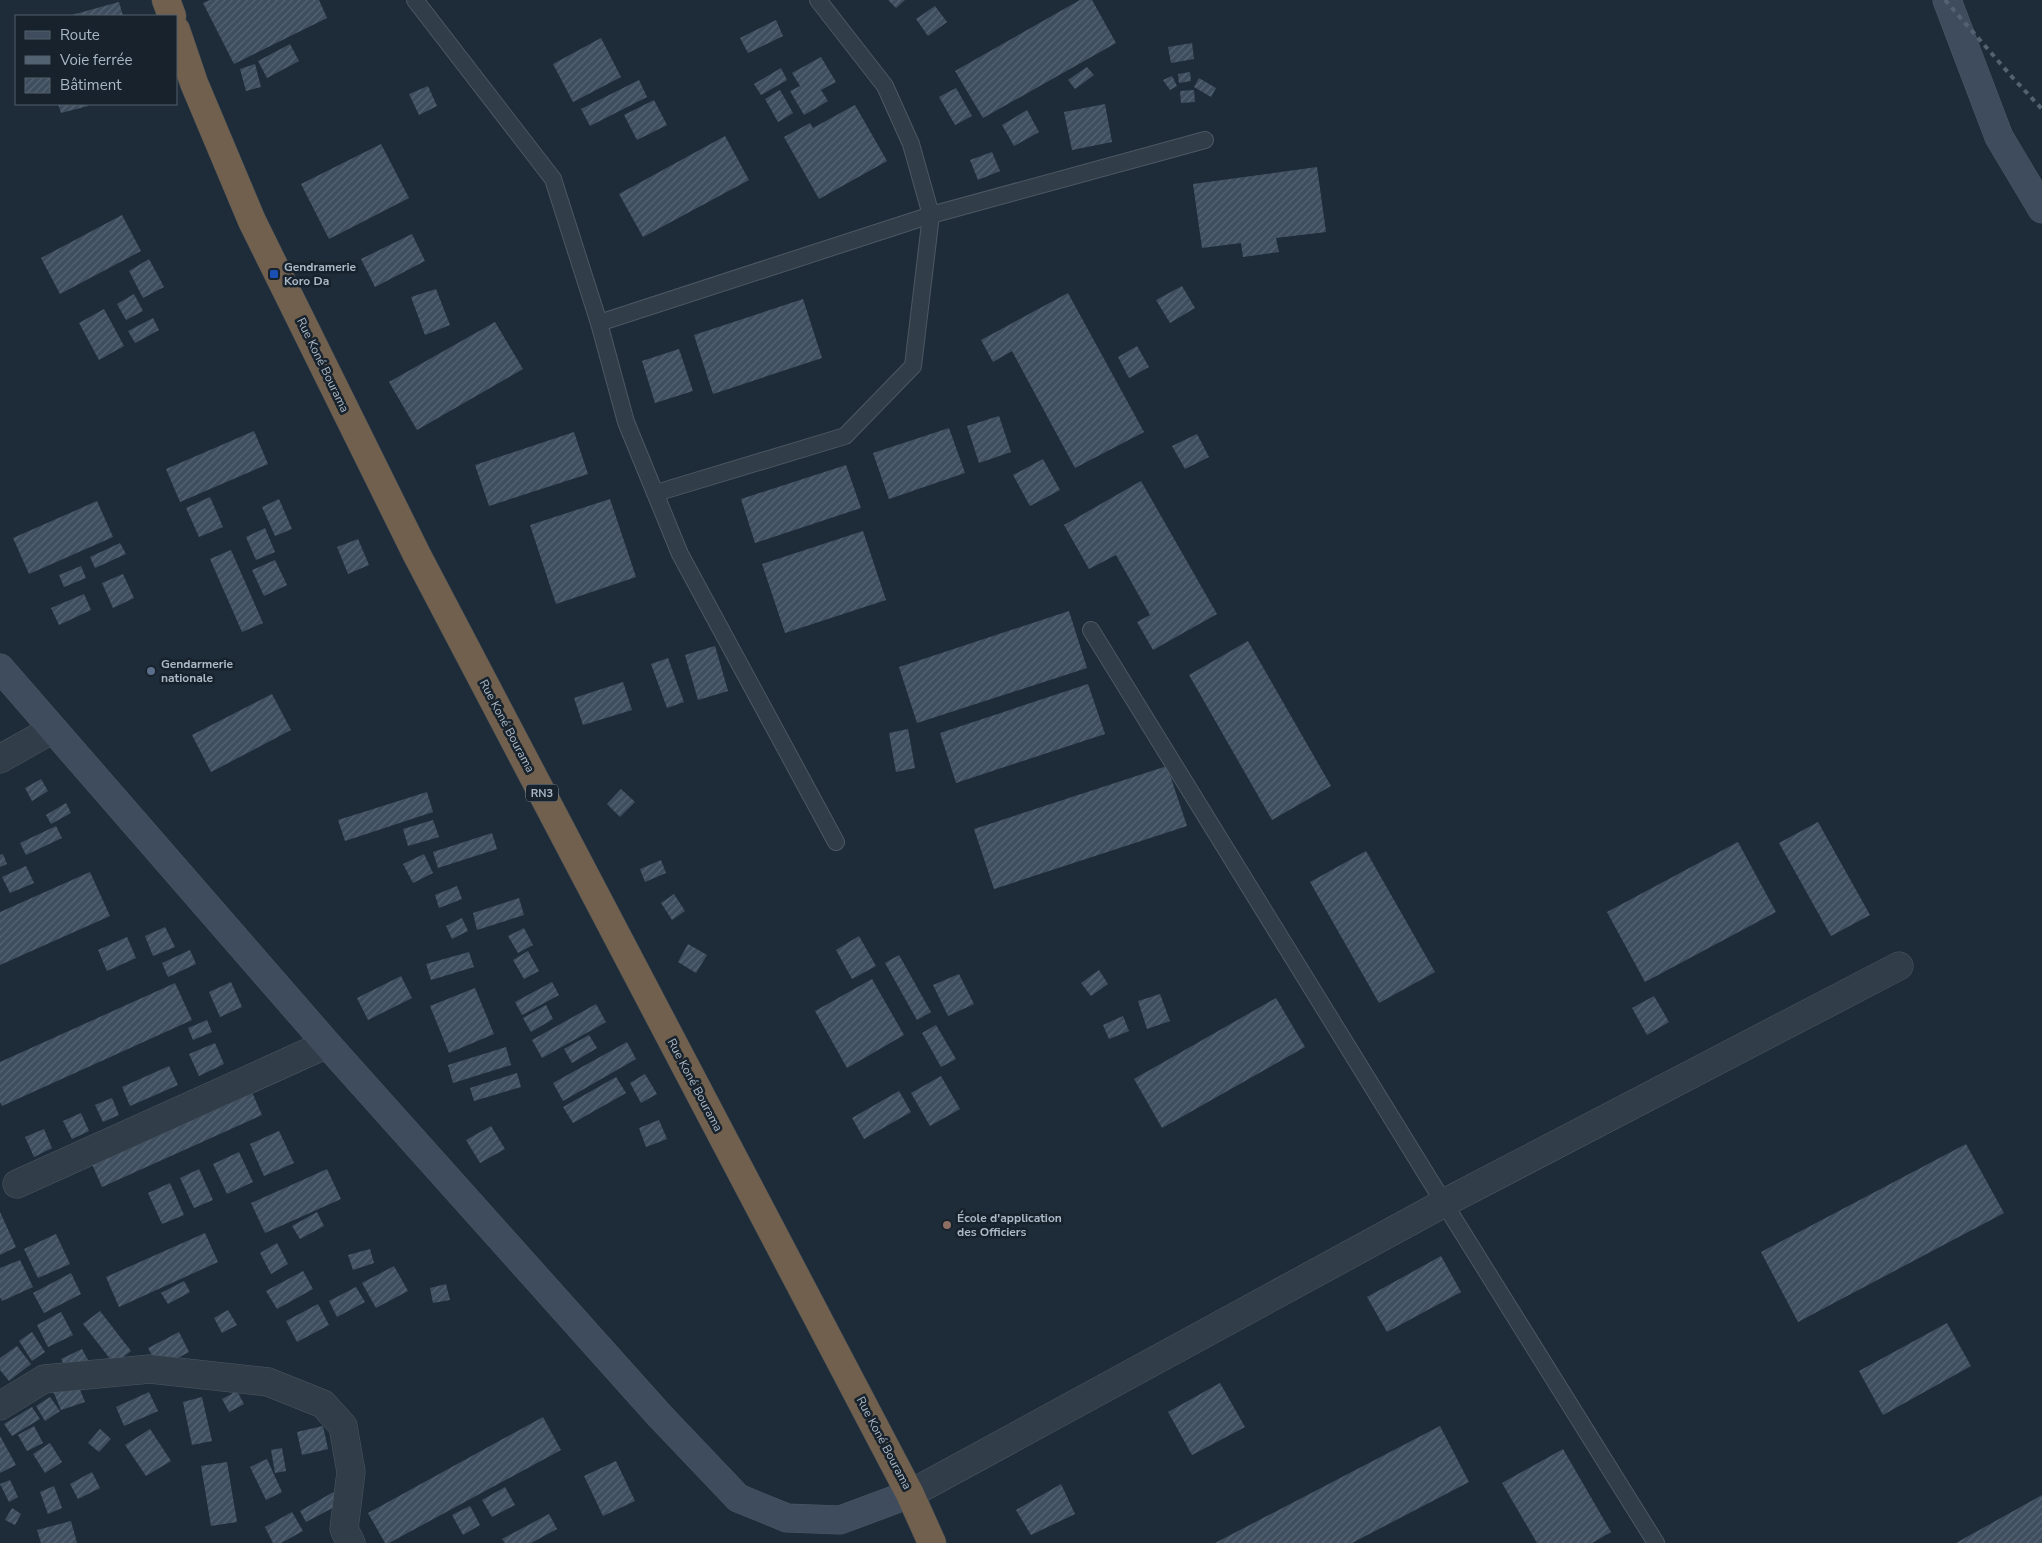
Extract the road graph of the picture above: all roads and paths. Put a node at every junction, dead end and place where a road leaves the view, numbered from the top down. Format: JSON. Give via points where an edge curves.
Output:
{"nodes":[{"id":1,"x":166,"y":0,"type":"edge"},
{"id":2,"x":415,"y":0,"type":"edge"},
{"id":3,"x":818,"y":0,"type":"edge"},
{"id":4,"x":1947,"y":0,"type":"edge"},
{"id":5,"x":172,"y":15,"type":"edge"},
{"id":6,"x":178,"y":36,"type":"edge"},
{"id":7,"x":1205,"y":140,"type":"dead end"},
{"id":8,"x":2042,"y":210,"type":"edge"},
{"id":9,"x":931,"y":215,"type":"junction"},
{"id":10,"x":599,"y":323,"type":"junction"},
{"id":11,"x":656,"y":493,"type":"junction"},
{"id":12,"x":1091,"y":630,"type":"dead end"},
{"id":13,"x":0,"y":668,"type":"edge"},
{"id":14,"x":53,"y":729,"type":"junction"},
{"id":15,"x":0,"y":759,"type":"edge"},
{"id":16,"x":836,"y":842,"type":"dead end"},
{"id":17,"x":1899,"y":966,"type":"dead end"},
{"id":18,"x":326,"y":1044,"type":"junction"},
{"id":19,"x":18,"y":1184,"type":"dead end"},
{"id":20,"x":1444,"y":1202,"type":"junction"},
{"id":21,"x":0,"y":1406,"type":"edge"},
{"id":22,"x":910,"y":1494,"type":"junction"},
{"id":23,"x":351,"y":1543,"type":"edge"},
{"id":24,"x":932,"y":1543,"type":"edge"},
{"id":25,"x":1656,"y":1543,"type":"edge"}],
"edges":[{"from":1,"to":5,"type":"highway"},
{"from":2,"to":10,"type":"lane","via":[[553,179]]},
{"from":3,"to":9,"type":"lane","via":[[885,86],[911,144]]},
{"from":4,"to":8,"type":"street","via":[[1999,137]]},
{"from":6,"to":22,"type":"highway","name":"Rue Koné Bourama","number":"RN3","via":[[194,83],[252,220],[417,555]]},
{"from":7,"to":9,"type":"lane"},
{"from":9,"to":10,"type":"lane"},
{"from":9,"to":11,"type":"lane","via":[[913,366],[845,436]]},
{"from":10,"to":11,"type":"lane","via":[[626,422]]},
{"from":11,"to":16,"type":"lane","via":[[680,554]]},
{"from":12,"to":20,"type":"lane"},
{"from":13,"to":14,"type":"street"},
{"from":14,"to":15,"type":"street"},
{"from":14,"to":18,"type":"street"},
{"from":17,"to":20,"type":"street"},
{"from":18,"to":19,"type":"street"},
{"from":18,"to":22,"type":"street","via":[[738,1498],[787,1518],[840,1520]]},
{"from":20,"to":22,"type":"street"},
{"from":20,"to":25,"type":"lane"},
{"from":21,"to":23,"type":"street","via":[[44,1379],[150,1368],[268,1382],[323,1404],[343,1426],[351,1472],[344,1529]]},
{"from":22,"to":24,"type":"highway","name":"Rue Koné Bourama","number":"RN3"}]}
